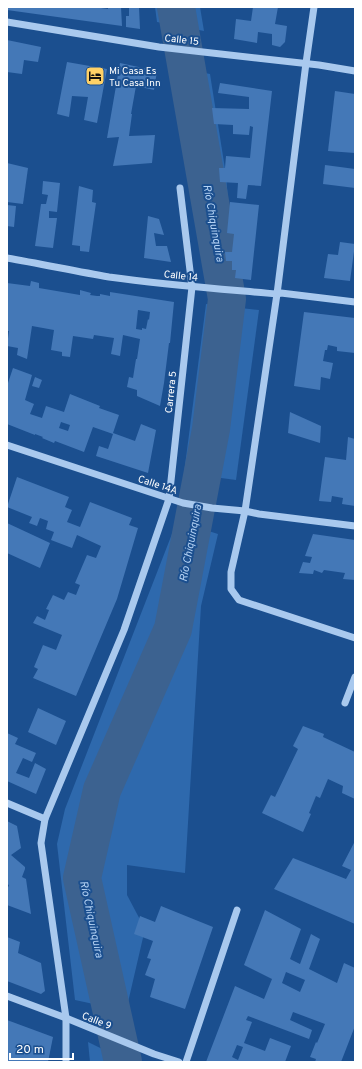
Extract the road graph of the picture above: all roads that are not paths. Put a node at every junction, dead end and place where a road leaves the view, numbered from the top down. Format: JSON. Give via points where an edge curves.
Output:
{"nodes":[{"id":1,"x":314,"y":7,"type":"edge"},
{"id":2,"x":7,"y":22,"type":"edge"},
{"id":3,"x":306,"y":63,"type":"junction"},
{"id":4,"x":355,"y":71,"type":"edge"},
{"id":5,"x":180,"y":188,"type":"dead end"},
{"id":6,"x":7,"y":258,"type":"edge"},
{"id":7,"x":192,"y":287,"type":"junction"},
{"id":8,"x":277,"y":294,"type":"junction"},
{"id":9,"x":355,"y":302,"type":"edge"},
{"id":10,"x":7,"y":445,"type":"edge"},
{"id":11,"x":168,"y":499,"type":"junction"},
{"id":12,"x":245,"y":512,"type":"junction"},
{"id":13,"x":355,"y":526,"type":"edge"},
{"id":14,"x":355,"y":638,"type":"edge"},
{"id":15,"x":355,"y":677,"type":"edge"},
{"id":16,"x":345,"y":703,"type":"dead end"},
{"id":17,"x":7,"y":803,"type":"edge"},
{"id":18,"x":45,"y":819,"type":"junction"},
{"id":19,"x":237,"y":910,"type":"dead end"},
{"id":20,"x":7,"y":996,"type":"edge"},
{"id":21,"x":66,"y":1018,"type":"junction"},
{"id":22,"x":66,"y":1062,"type":"edge"},
{"id":23,"x":179,"y":1062,"type":"edge"},
{"id":24,"x":186,"y":1062,"type":"edge"}],
"edges":[{"from":1,"to":3,"type":"street"},
{"from":2,"to":3,"type":"street","name":"Calle 15","via":[[160,46]]},
{"from":3,"to":4,"type":"street","name":"Calle 15"},
{"from":3,"to":8,"type":"street"},
{"from":5,"to":7,"type":"street","name":"Carrera 5"},
{"from":6,"to":7,"type":"street","name":"Calle 14","via":[[110,277]]},
{"from":7,"to":8,"type":"street","name":"Calle 14"},
{"from":7,"to":11,"type":"street","name":"Carrera 5"},
{"from":8,"to":9,"type":"street","name":"Calle 14"},
{"from":8,"to":12,"type":"street"},
{"from":10,"to":11,"type":"street","name":"Calle 14A"},
{"from":11,"to":12,"type":"street","name":"Calle 14A"},
{"from":11,"to":18,"type":"street","name":"Carrera 5","via":[[124,630]]},
{"from":12,"to":13,"type":"street","name":"Calle 14A"},
{"from":12,"to":14,"type":"street","via":[[231,572],[231,589],[239,600]]},
{"from":15,"to":16,"type":"street"},
{"from":17,"to":18,"type":"street"},
{"from":18,"to":21,"type":"street","name":"Carrera 5","via":[[42,843]]},
{"from":19,"to":24,"type":"street"},
{"from":20,"to":21,"type":"street","name":"Calle 9"},
{"from":21,"to":22,"type":"street","name":"Carrera 5"},
{"from":21,"to":23,"type":"street","name":"Calle 9"}]}
